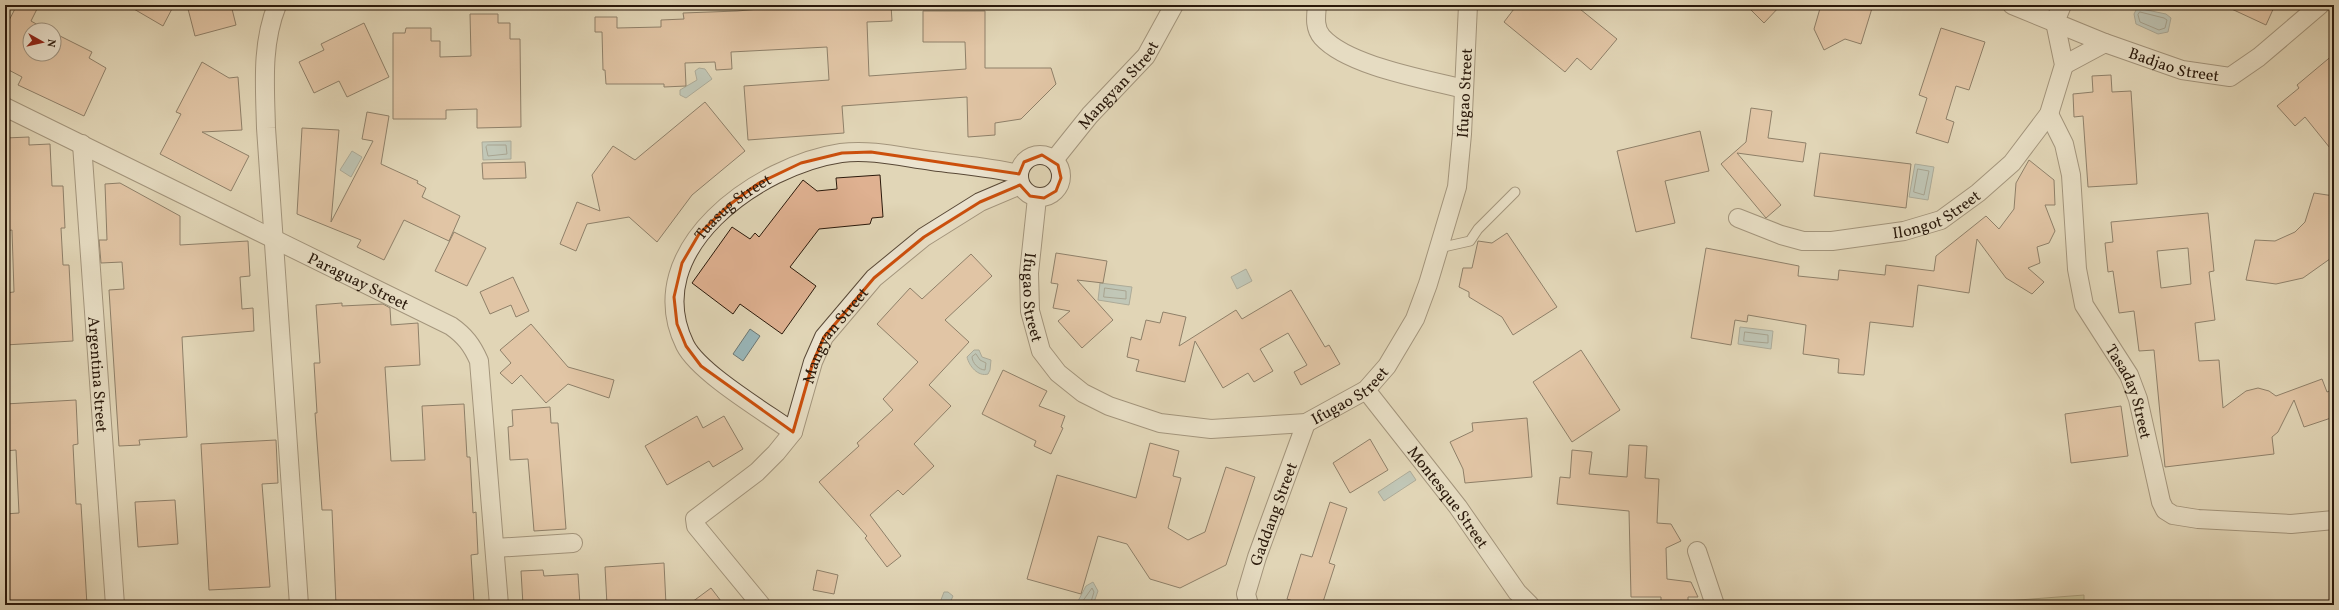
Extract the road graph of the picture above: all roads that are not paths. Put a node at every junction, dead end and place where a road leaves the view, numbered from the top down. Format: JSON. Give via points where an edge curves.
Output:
{"nodes":[{"id":1,"x":278,"y":5,"type":"edge"},
{"id":2,"x":1174,"y":5,"type":"edge"},
{"id":3,"x":1317,"y":5,"type":"edge"},
{"id":4,"x":1468,"y":5,"type":"edge"},
{"id":5,"x":2012,"y":5,"type":"edge"},
{"id":6,"x":2062,"y":5,"type":"edge"},
{"id":7,"x":2320,"y":5,"type":"edge"},
{"id":8,"x":2055,"y":22,"type":"junction"},
{"id":9,"x":2105,"y":43,"type":"junction"},
{"id":10,"x":2064,"y":65,"type":"junction"},
{"id":11,"x":1464,"y":89,"type":"junction"},
{"id":12,"x":5,"y":107,"type":"edge"},
{"id":13,"x":2049,"y":114,"type":"junction"},
{"id":14,"x":82,"y":144,"type":"junction"},
{"id":15,"x":1054,"y":160,"type":"junction"},
{"id":16,"x":1019,"y":180,"type":"junction"},
{"id":17,"x":1515,"y":192,"type":"dead end"},
{"id":18,"x":1037,"y":198,"type":"junction"},
{"id":19,"x":1738,"y":218,"type":"dead end"},
{"id":20,"x":274,"y":240,"type":"junction"},
{"id":21,"x":1439,"y":248,"type":"junction"},
{"id":22,"x":1366,"y":390,"type":"junction"},
{"id":23,"x":1306,"y":423,"type":"junction"},
{"id":24,"x":793,"y":432,"type":"junction"},
{"id":25,"x":2334,"y":520,"type":"edge"},
{"id":26,"x":573,"y":543,"type":"dead end"},
{"id":27,"x":495,"y":548,"type":"junction"},
{"id":28,"x":1697,"y":551,"type":"dead end"},
{"id":29,"x":115,"y":605,"type":"edge"},
{"id":30,"x":299,"y":605,"type":"edge"},
{"id":31,"x":499,"y":605,"type":"edge"},
{"id":32,"x":761,"y":605,"type":"edge"},
{"id":33,"x":1249,"y":605,"type":"edge"},
{"id":34,"x":1530,"y":605,"type":"edge"},
{"id":35,"x":1715,"y":605,"type":"edge"}],
"edges":[{"from":1,"to":20,"type":"street","via":[[267,39],[264,63]]},
{"from":2,"to":15,"type":"street","name":"Mangyan Street","via":[[1146,56],[1090,115]]},
{"from":3,"to":11,"type":"street","via":[[1315,24],[1321,36],[1344,53],[1364,62]]},
{"from":4,"to":11,"type":"street","name":"Ifugao Street"},
{"from":5,"to":8,"type":"street","name":"Badjao Street"},
{"from":6,"to":8,"type":"street"},
{"from":7,"to":9,"type":"street","name":"Badjao Street","via":[[2259,57],[2230,77],[2182,70]]},
{"from":8,"to":9,"type":"street","name":"Badjao Street"},
{"from":8,"to":10,"type":"street","name":"Ilongot Street"},
{"from":9,"to":10,"type":"street"},
{"from":10,"to":13,"type":"street","name":"Ilongot Street"},
{"from":11,"to":21,"type":"street","name":"Ifugao Street","via":[[1457,187]]},
{"from":12,"to":14,"type":"street","name":"Paraguay Street"},
{"from":13,"to":19,"type":"street","name":"Ilongot Street","via":[[2012,163],[1978,193],[1941,220],[1904,231],[1803,241]]},
{"from":13,"to":25,"type":"street","name":"Tasaday Street","via":[[2064,144],[2071,175],[2077,269],[2084,305],[2129,375],[2138,399],[2165,510],[2172,515],[2198,519],[2290,524]]},
{"from":14,"to":20,"type":"street","name":"Paraguay Street"},
{"from":14,"to":29,"type":"street","name":"Argentina Street"},
{"from":15,"to":16,"type":"street","via":[[1048,156],[1035,155],[1024,162]]},
{"from":15,"to":18,"type":"street","via":[[1061,171],[1060,185],[1050,195]]},
{"from":16,"to":18,"type":"street","via":[[1024,191]]},
{"from":16,"to":24,"type":"street","name":"Mangyan Street","via":[[924,237],[874,278],[824,337],[813,362]]},
{"from":16,"to":24,"type":"street","name":"Tuasug Street","via":[[988,167],[871,152],[842,153],[801,163],[759,183],[729,205],[699,234],[682,263],[674,297],[677,324],[686,346],[701,366]]},
{"from":17,"to":21,"type":"lane","via":[[1478,229],[1470,242]]},
{"from":18,"to":23,"type":"street","name":"Ifugao Street","via":[[1029,273],[1030,311],[1041,351],[1058,373],[1083,393],[1109,406],[1160,422],[1211,429]]},
{"from":20,"to":27,"type":"street","name":"Paraguay Street","via":[[450,326],[472,345],[479,361]]},
{"from":20,"to":30,"type":"street"},
{"from":21,"to":22,"type":"street","name":"Ifugao Street","via":[[1415,319],[1387,366]]},
{"from":22,"to":23,"type":"street","name":"Ifugao Street"},
{"from":22,"to":34,"type":"street","name":"Montesque Street","via":[[1458,507],[1517,592]]},
{"from":23,"to":33,"type":"street","name":"Gaddang Street","via":[[1257,557],[1246,594]]},
{"from":24,"to":32,"type":"street","name":"Mangyan Street","via":[[757,472],[696,518],[696,526]]},
{"from":26,"to":27,"type":"street"},
{"from":27,"to":31,"type":"street","name":"Paraguay Street"},
{"from":28,"to":35,"type":"street"}]}
